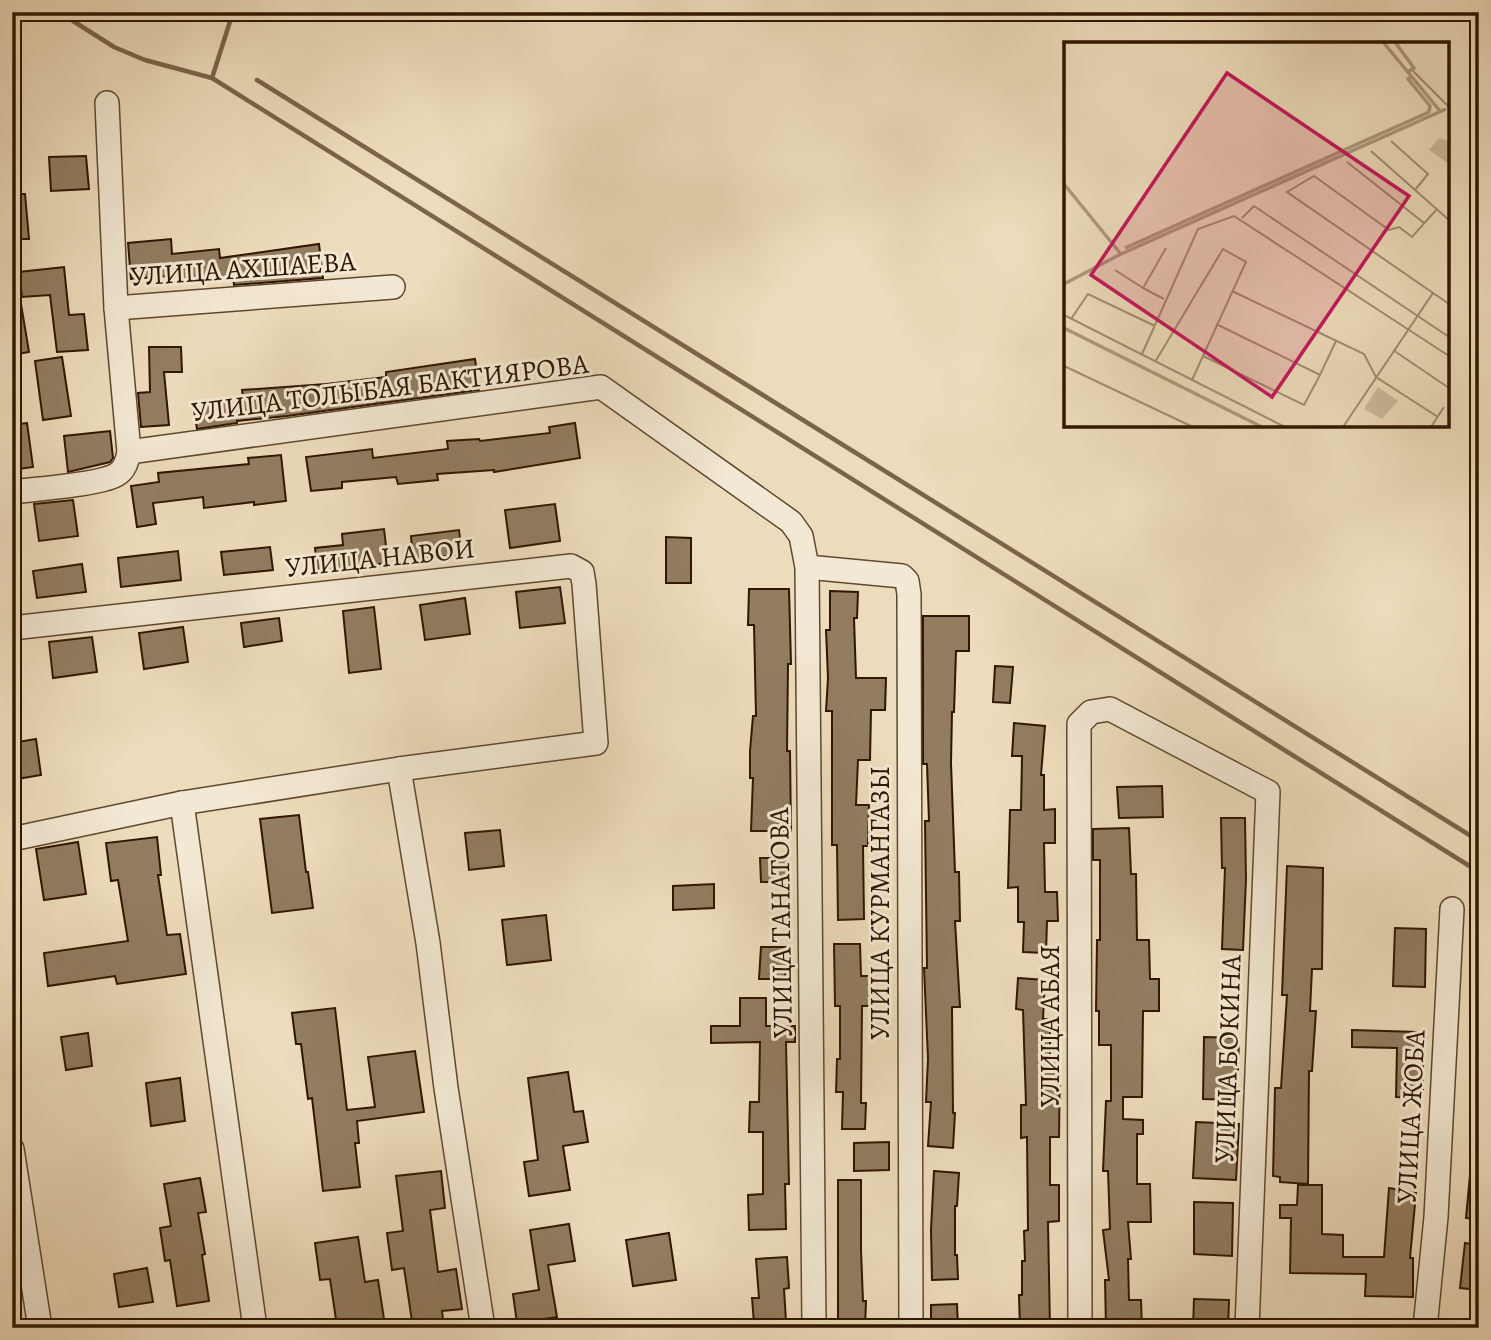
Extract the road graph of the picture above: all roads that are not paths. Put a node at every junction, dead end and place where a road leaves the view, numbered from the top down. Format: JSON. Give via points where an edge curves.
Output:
{"nodes":[{"id":1,"x":107,"y":103,"type":"dead end"},
{"id":2,"x":393,"y":287,"type":"dead end"},
{"id":3,"x":116,"y":308,"type":"junction"},
{"id":4,"x":130,"y":452,"type":"junction"},
{"id":5,"x":12,"y":492,"type":"edge"},
{"id":6,"x":791,"y":522,"type":"joint"},
{"id":7,"x":807,"y":568,"type":"junction"},
{"id":8,"x":12,"y":628,"type":"edge"},
{"id":9,"x":399,"y":769,"type":"junction"},
{"id":10,"x":1268,"y":792,"type":"joint"},
{"id":11,"x":181,"y":803,"type":"junction"},
{"id":12,"x":12,"y":839,"type":"edge"},
{"id":13,"x":1452,"y":909,"type":"dead end"},
{"id":14,"x":12,"y":1149,"type":"edge"},
{"id":15,"x":40,"y":1328,"type":"edge"},
{"id":16,"x":255,"y":1328,"type":"edge"},
{"id":17,"x":483,"y":1328,"type":"edge"},
{"id":18,"x":814,"y":1328,"type":"edge"},
{"id":19,"x":911,"y":1328,"type":"edge"},
{"id":20,"x":1080,"y":1328,"type":"edge"},
{"id":21,"x":1247,"y":1328,"type":"edge"},
{"id":22,"x":1425,"y":1328,"type":"edge"}],
"edges":[{"from":1,"to":3,"type":"street"},
{"from":2,"to":3,"type":"street","name":"УЛИЦА АХШАЕВА"},
{"from":3,"to":4,"type":"street","name":"УЛИЦА АХШАЕВА"},
{"from":4,"to":5,"type":"street","via":[[127,464],[110,477]]},
{"from":4,"to":6,"type":"street","name":"УЛИЦА ТОЛЫБАЯ БАКТИЯРОВА","via":[[601,387]]},
{"from":6,"to":7,"type":"street","name":"УЛИЦА ТАНАТОВА","via":[[801,537]]},
{"from":7,"to":18,"type":"street","name":"УЛИЦА ТАНАТОВА"},
{"from":7,"to":19,"type":"street","name":"УЛИЦА КУРМАНГАЗЫ","via":[[902,576],[909,594]]},
{"from":8,"to":9,"type":"street","name":"УЛИЦА НАВОИ","via":[[571,566],[582,572],[596,743]]},
{"from":9,"to":11,"type":"street"},
{"from":9,"to":17,"type":"street"},
{"from":10,"to":20,"type":"street","name":"УЛИЦА АБАЯ","via":[[1110,709],[1091,712],[1079,724]]},
{"from":10,"to":21,"type":"street","name":"УЛИЦА БОКИНА"},
{"from":11,"to":12,"type":"street"},
{"from":11,"to":16,"type":"street"},
{"from":13,"to":22,"type":"street","name":"УЛИЦА ЖОБА","via":[[1436,1217]]},
{"from":14,"to":15,"type":"street"}]}
